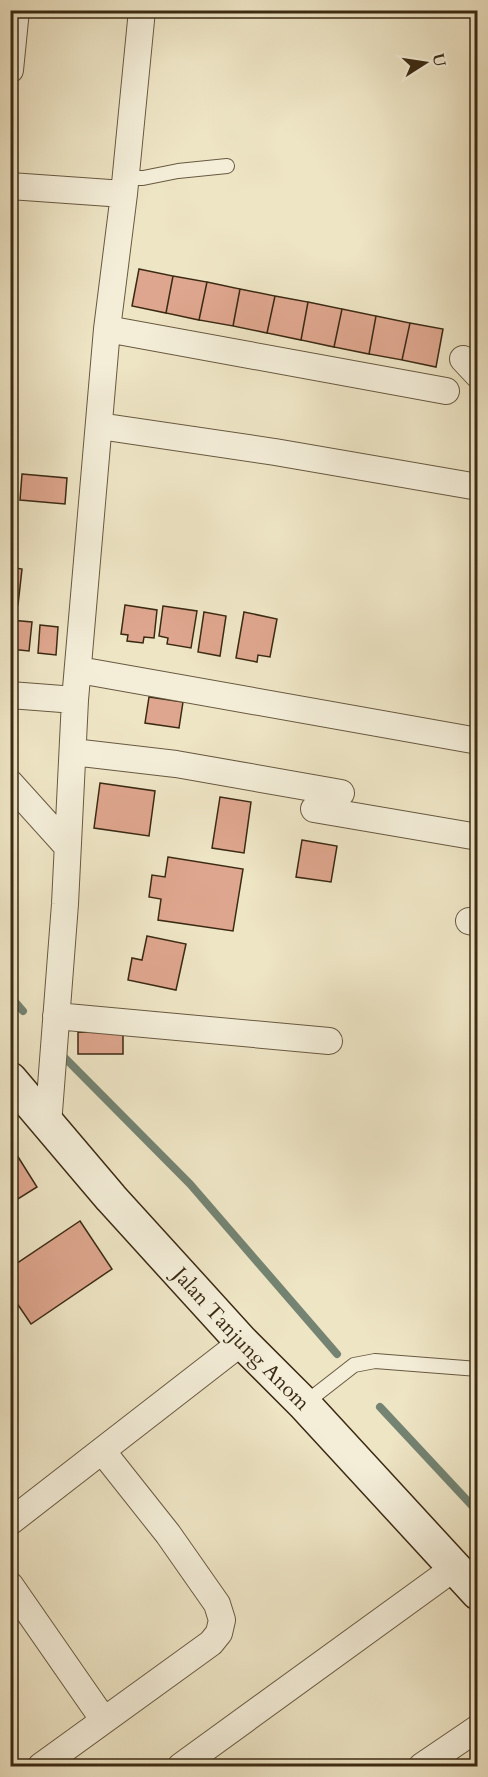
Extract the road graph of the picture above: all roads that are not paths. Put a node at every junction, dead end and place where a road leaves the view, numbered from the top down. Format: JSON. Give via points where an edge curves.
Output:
{"nodes":[{"id":1,"x":16,"y":10,"type":"edge"},
{"id":2,"x":142,"y":10,"type":"edge"},
{"id":3,"x":10,"y":70,"type":"edge"},
{"id":4,"x":226,"y":166,"type":"dead end"},
{"id":5,"x":10,"y":186,"type":"edge"},
{"id":6,"x":125,"y":186,"type":"junction"},
{"id":7,"x":107,"y":330,"type":"junction"},
{"id":8,"x":446,"y":391,"type":"dead end"},
{"id":9,"x":99,"y":426,"type":"junction"},
{"id":10,"x":477,"y":487,"type":"edge"},
{"id":11,"x":79,"y":670,"type":"junction"},
{"id":12,"x":10,"y":695,"type":"edge"},
{"id":13,"x":75,"y":700,"type":"junction"},
{"id":14,"x":477,"y":741,"type":"edge"},
{"id":15,"x":73,"y":752,"type":"junction"},
{"id":16,"x":10,"y":783,"type":"edge"},
{"id":17,"x":341,"y":793,"type":"dead end"},
{"id":18,"x":314,"y":809,"type":"dead end"},
{"id":19,"x":477,"y":837,"type":"edge"},
{"id":20,"x":66,"y":845,"type":"junction"},
{"id":21,"x":56,"y":1016,"type":"junction"},
{"id":22,"x":328,"y":1041,"type":"dead end"},
{"id":23,"x":13,"y":1088,"type":"edge"},
{"id":24,"x":48,"y":1125,"type":"junction"},
{"id":25,"x":242,"y":1342,"type":"junction"},
{"id":26,"x":477,"y":1369,"type":"edge"},
{"id":27,"x":304,"y":1404,"type":"junction"},
{"id":28,"x":103,"y":1452,"type":"junction"},
{"id":29,"x":10,"y":1521,"type":"edge"},
{"id":30,"x":454,"y":1568,"type":"junction"},
{"id":31,"x":10,"y":1584,"type":"edge"},
{"id":32,"x":477,"y":1593,"type":"edge"},
{"id":33,"x":103,"y":1719,"type":"junction"},
{"id":34,"x":477,"y":1728,"type":"edge"},
{"id":35,"x":433,"y":1764,"type":"edge"},
{"id":36,"x":41,"y":1767,"type":"edge"},
{"id":37,"x":181,"y":1767,"type":"edge"}],
"edges":[{"from":1,"to":3,"type":"street"},
{"from":2,"to":6,"type":"street"},
{"from":4,"to":6,"type":"lane","via":[[178,171]]},
{"from":5,"to":6,"type":"street"},
{"from":6,"to":7,"type":"street"},
{"from":7,"to":8,"type":"street"},
{"from":7,"to":9,"type":"street"},
{"from":9,"to":10,"type":"street"},
{"from":9,"to":11,"type":"street"},
{"from":11,"to":13,"type":"street"},
{"from":11,"to":14,"type":"street"},
{"from":12,"to":13,"type":"street"},
{"from":13,"to":15,"type":"street"},
{"from":15,"to":17,"type":"street","via":[[176,764]]},
{"from":15,"to":20,"type":"street"},
{"from":16,"to":20,"type":"street"},
{"from":18,"to":19,"type":"street"},
{"from":20,"to":21,"type":"street"},
{"from":21,"to":22,"type":"street"},
{"from":21,"to":24,"type":"street"},
{"from":23,"to":24,"type":"main road","name":"Jalan Tanjung Anom"},
{"from":24,"to":25,"type":"main road","name":"Jalan Tanjung Anom"},
{"from":25,"to":27,"type":"main road","name":"Jalan Tanjung Anom"},
{"from":25,"to":28,"type":"street"},
{"from":26,"to":27,"type":"lane","via":[[375,1361],[354,1365]]},
{"from":27,"to":30,"type":"main road","name":"Jalan Tanjung Anom"},
{"from":28,"to":29,"type":"street"},
{"from":28,"to":33,"type":"street","via":[[168,1534],[217,1604],[222,1620],[211,1643]]},
{"from":30,"to":32,"type":"main road","name":"Jalan Tanjung Anom"},
{"from":30,"to":37,"type":"street"},
{"from":31,"to":33,"type":"street"},
{"from":33,"to":36,"type":"street"},
{"from":34,"to":35,"type":"street"}]}
